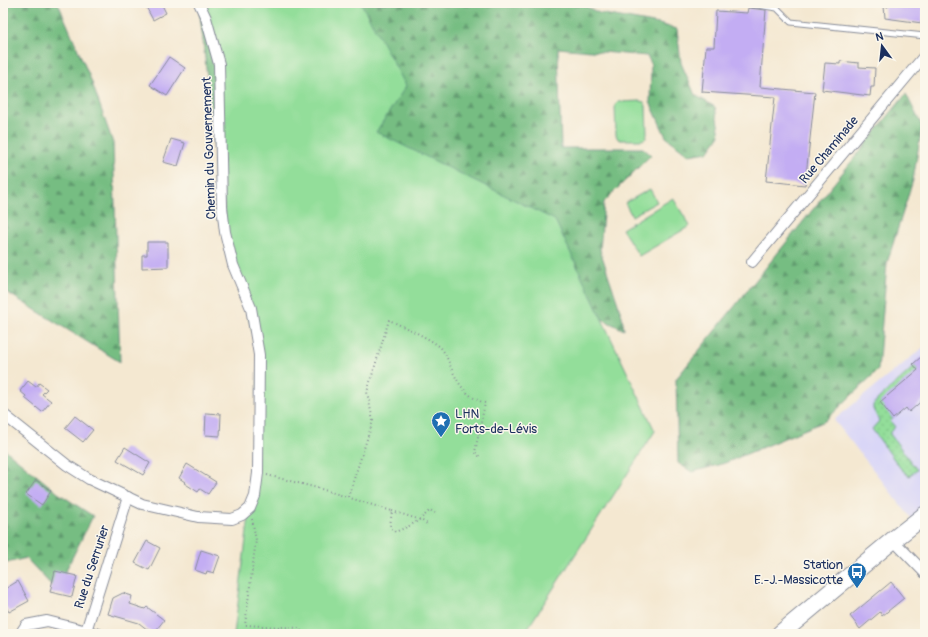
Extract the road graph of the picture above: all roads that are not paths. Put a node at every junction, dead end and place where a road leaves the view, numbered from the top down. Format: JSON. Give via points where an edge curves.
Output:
{"nodes":[{"id":1,"x":199,"y":3,"type":"edge"},
{"id":2,"x":744,"y":3,"type":"edge"},
{"id":3,"x":925,"y":36,"type":"edge"},
{"id":4,"x":925,"y":55,"type":"edge"},
{"id":5,"x":752,"y":262,"type":"dead end"},
{"id":6,"x":3,"y":414,"type":"edge"},
{"id":7,"x":128,"y":497,"type":"junction"},
{"id":8,"x":925,"y":515,"type":"edge"},
{"id":9,"x":893,"y":540,"type":"junction"},
{"id":10,"x":925,"y":573,"type":"edge"},
{"id":11,"x":86,"y":631,"type":"junction"},
{"id":12,"x":20,"y":634,"type":"edge"},
{"id":13,"x":99,"y":634,"type":"edge"},
{"id":14,"x":780,"y":634,"type":"edge"}],
"edges":[{"from":1,"to":7,"type":"street","name":"Chemin du Gouvernement","via":[[219,64],[222,207],[225,232],[233,265],[251,308],[259,356],[258,473],[255,496],[250,508],[232,519],[198,517],[142,504]]},
{"from":2,"to":3,"type":"lane","via":[[777,8],[790,22]]},
{"from":4,"to":5,"type":"street","name":"Rue Chaminade"},
{"from":6,"to":7,"type":"street","via":[[67,465],[89,479]]},
{"from":7,"to":11,"type":"street","name":"Rue du Serrurier"},
{"from":8,"to":9,"type":"main road"},
{"from":9,"to":10,"type":"street"},
{"from":9,"to":14,"type":"main road"},
{"from":11,"to":12,"type":"street","via":[[47,621],[26,625]]},
{"from":11,"to":13,"type":"street"}]}
